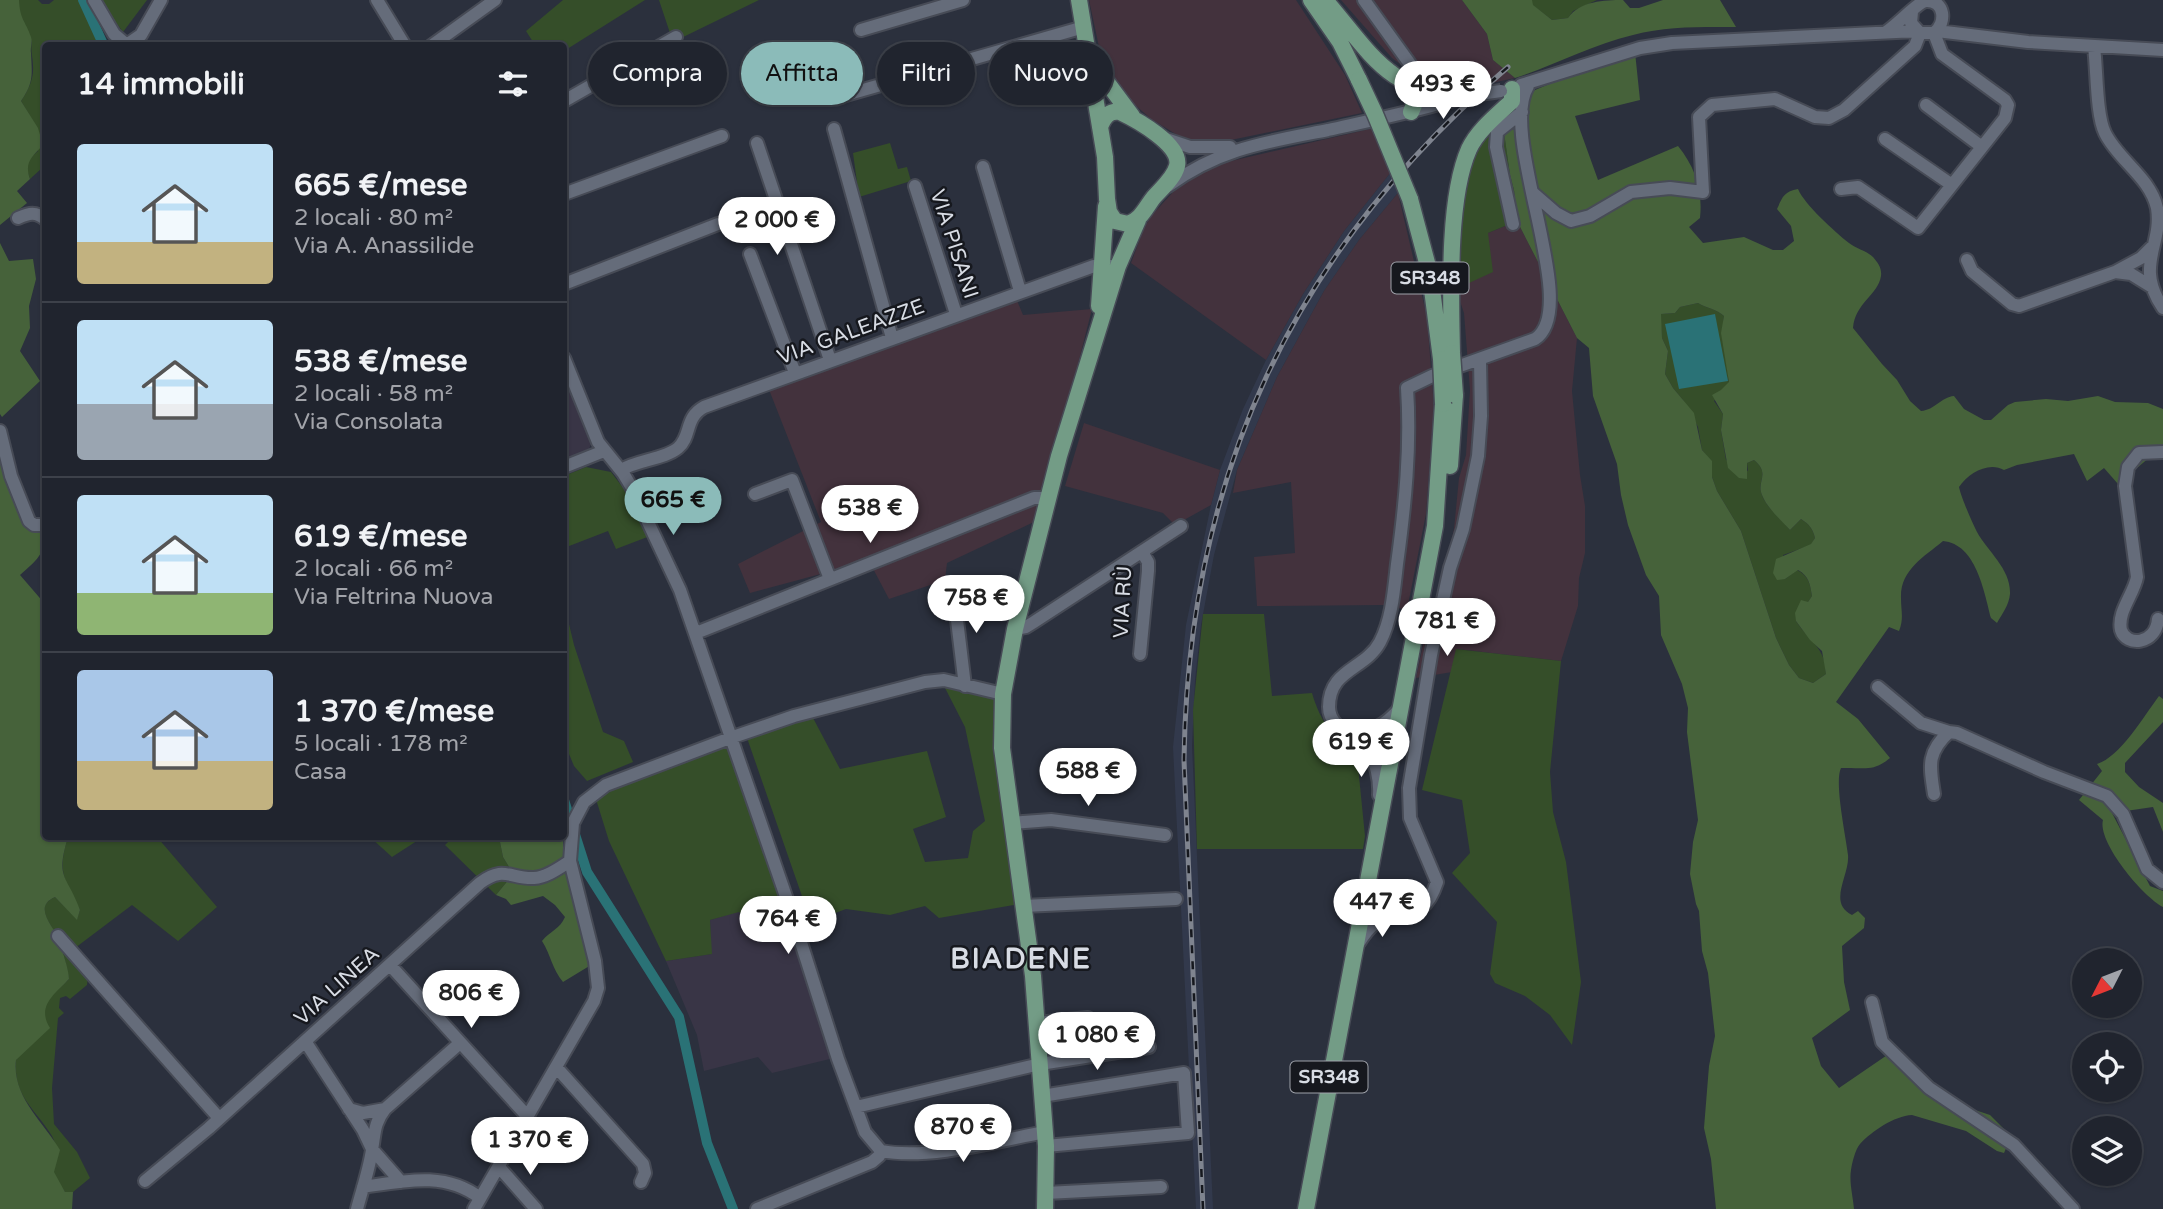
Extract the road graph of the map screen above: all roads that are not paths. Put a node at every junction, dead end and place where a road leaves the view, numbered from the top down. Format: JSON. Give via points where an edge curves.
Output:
{"nodes":[{"id":1,"x":92,"y":0,"type":"edge"},
{"id":2,"x":161,"y":0,"type":"edge"},
{"id":3,"x":377,"y":0,"type":"edge"},
{"id":4,"x":495,"y":0,"type":"edge"},
{"id":5,"x":963,"y":0,"type":"edge"},
{"id":6,"x":1079,"y":0,"type":"edge"},
{"id":7,"x":1311,"y":0,"type":"edge"},
{"id":8,"x":1325,"y":0,"type":"edge"},
{"id":9,"x":1364,"y":0,"type":"edge"},
{"id":10,"x":1923,"y":1,"type":"edge"},
{"id":11,"x":1940,"y":7,"type":"edge"},
{"id":12,"x":1912,"y":12,"type":"junction"},
{"id":13,"x":861,"y":30,"type":"dead end"},
{"id":14,"x":1085,"y":30,"type":"junction"},
{"id":15,"x":1886,"y":32,"type":"junction"},
{"id":16,"x":1919,"y":32,"type":"junction"},
{"id":17,"x":1936,"y":32,"type":"junction"},
{"id":18,"x":1965,"y":34,"type":"junction"},
{"id":19,"x":676,"y":37,"type":"dead end"},
{"id":20,"x":109,"y":42,"type":"edge"},
{"id":21,"x":124,"y":42,"type":"edge"},
{"id":22,"x":132,"y":42,"type":"edge"},
{"id":23,"x":403,"y":42,"type":"edge"},
{"id":24,"x":437,"y":42,"type":"edge"},
{"id":25,"x":2094,"y":47,"type":"junction"},
{"id":26,"x":2163,"y":50,"type":"edge"},
{"id":27,"x":1410,"y":64,"type":"dead end"},
{"id":28,"x":1403,"y":82,"type":"junction"},
{"id":29,"x":1519,"y":89,"type":"junction"},
{"id":30,"x":863,"y":90,"type":"edge"},
{"id":31,"x":1470,"y":96,"type":"junction"},
{"id":32,"x":567,"y":99,"type":"edge"},
{"id":33,"x":1926,"y":105,"type":"dead end"},
{"id":34,"x":1411,"y":112,"type":"junction"},
{"id":35,"x":1522,"y":112,"type":"junction"},
{"id":36,"x":1136,"y":121,"type":"junction"},
{"id":37,"x":1100,"y":127,"type":"junction"},
{"id":38,"x":834,"y":129,"type":"dead end"},
{"id":39,"x":723,"y":136,"type":"dead end"},
{"id":40,"x":1159,"y":136,"type":"junction"},
{"id":41,"x":1885,"y":139,"type":"dead end"},
{"id":42,"x":757,"y":143,"type":"dead end"},
{"id":43,"x":1248,"y":146,"type":"junction"},
{"id":44,"x":1982,"y":147,"type":"junction"},
{"id":45,"x":983,"y":167,"type":"dead end"},
{"id":46,"x":1952,"y":184,"type":"junction"},
{"id":47,"x":915,"y":186,"type":"dead end"},
{"id":48,"x":1842,"y":188,"type":"dead end"},
{"id":49,"x":1159,"y":192,"type":"junction"},
{"id":50,"x":567,"y":193,"type":"edge"},
{"id":51,"x":1533,"y":193,"type":"junction"},
{"id":52,"x":1107,"y":199,"type":"junction"},
{"id":53,"x":42,"y":216,"type":"edge"},
{"id":54,"x":18,"y":218,"type":"dead end"},
{"id":55,"x":1138,"y":220,"type":"junction"},
{"id":56,"x":718,"y":224,"type":"dead end"},
{"id":57,"x":1513,"y":224,"type":"dead end"},
{"id":58,"x":2153,"y":246,"type":"junction"},
{"id":59,"x":750,"y":254,"type":"dead end"},
{"id":60,"x":1967,"y":261,"type":"dead end"},
{"id":61,"x":1111,"y":265,"type":"junction"},
{"id":62,"x":2115,"y":272,"type":"junction"},
{"id":63,"x":567,"y":283,"type":"edge"},
{"id":64,"x":2152,"y":287,"type":"junction"},
{"id":65,"x":1020,"y":291,"type":"junction"},
{"id":66,"x":2163,"y":307,"type":"edge"},
{"id":67,"x":956,"y":314,"type":"junction"},
{"id":68,"x":892,"y":338,"type":"junction"},
{"id":69,"x":1447,"y":356,"type":"junction"},
{"id":70,"x":830,"y":360,"type":"junction"},
{"id":71,"x":1479,"y":360,"type":"junction"},
{"id":72,"x":567,"y":365,"type":"edge"},
{"id":73,"x":795,"y":373,"type":"junction"},
{"id":74,"x":0,"y":431,"type":"edge"},
{"id":75,"x":604,"y":451,"type":"junction"},
{"id":76,"x":2163,"y":452,"type":"edge"},
{"id":77,"x":567,"y":466,"type":"edge"},
{"id":78,"x":621,"y":470,"type":"junction"},
{"id":79,"x":755,"y":494,"type":"dead end"},
{"id":80,"x":1048,"y":498,"type":"junction"},
{"id":81,"x":42,"y":525,"type":"edge"},
{"id":82,"x":1181,"y":526,"type":"dead end"},
{"id":83,"x":1142,"y":552,"type":"junction"},
{"id":84,"x":830,"y":579,"type":"junction"},
{"id":85,"x":953,"y":587,"type":"dead end"},
{"id":86,"x":2158,"y":619,"type":"dead end"},
{"id":87,"x":1015,"y":629,"type":"junction"},
{"id":88,"x":696,"y":633,"type":"junction"},
{"id":89,"x":1140,"y":654,"type":"dead end"},
{"id":90,"x":965,"y":686,"type":"junction"},
{"id":91,"x":1878,"y":687,"type":"dead end"},
{"id":92,"x":1003,"y":694,"type":"junction"},
{"id":93,"x":1401,"y":706,"type":"junction"},
{"id":94,"x":1344,"y":731,"type":"junction"},
{"id":95,"x":1949,"y":732,"type":"junction"},
{"id":96,"x":730,"y":738,"type":"junction"},
{"id":97,"x":1934,"y":794,"type":"dead end"},
{"id":98,"x":1011,"y":823,"type":"junction"},
{"id":99,"x":1377,"y":826,"type":"junction"},
{"id":100,"x":1165,"y":835,"type":"dead end"},
{"id":101,"x":569,"y":861,"type":"junction"},
{"id":102,"x":1368,"y":875,"type":"junction"},
{"id":103,"x":2163,"y":882,"type":"edge"},
{"id":104,"x":1177,"y":899,"type":"dead end"},
{"id":105,"x":1023,"y":906,"type":"junction"},
{"id":106,"x":1402,"y":915,"type":"junction"},
{"id":107,"x":58,"y":936,"type":"dead end"},
{"id":108,"x":1353,"y":950,"type":"junction"},
{"id":109,"x":390,"y":965,"type":"junction"},
{"id":110,"x":1872,"y":1002,"type":"dead end"},
{"id":111,"x":1037,"y":1023,"type":"junction"},
{"id":112,"x":305,"y":1041,"type":"junction"},
{"id":113,"x":460,"y":1043,"type":"junction"},
{"id":114,"x":1149,"y":1048,"type":"dead end"},
{"id":115,"x":1093,"y":1056,"type":"junction"},
{"id":116,"x":1040,"y":1064,"type":"junction"},
{"id":117,"x":557,"y":1068,"type":"junction"},
{"id":118,"x":1042,"y":1096,"type":"junction"},
{"id":119,"x":856,"y":1107,"type":"junction"},
{"id":120,"x":349,"y":1109,"type":"junction"},
{"id":121,"x":385,"y":1109,"type":"junction"},
{"id":122,"x":528,"y":1117,"type":"junction"},
{"id":123,"x":219,"y":1118,"type":"junction"},
{"id":124,"x":1045,"y":1139,"type":"junction"},
{"id":125,"x":372,"y":1149,"type":"junction"},
{"id":126,"x":881,"y":1151,"type":"junction"},
{"id":127,"x":499,"y":1167,"type":"junction"},
{"id":128,"x":145,"y":1181,"type":"dead end"},
{"id":129,"x":401,"y":1182,"type":"junction"},
{"id":130,"x":641,"y":1182,"type":"dead end"},
{"id":131,"x":363,"y":1187,"type":"junction"},
{"id":132,"x":1161,"y":1187,"type":"dead end"},
{"id":133,"x":1045,"y":1201,"type":"edge"},
{"id":134,"x":477,"y":1204,"type":"edge"},
{"id":135,"x":357,"y":1209,"type":"edge"},
{"id":136,"x":536,"y":1209,"type":"edge"},
{"id":137,"x":757,"y":1209,"type":"edge"},
{"id":138,"x":1306,"y":1209,"type":"edge"},
{"id":139,"x":2073,"y":1209,"type":"edge"}],
"edges":[{"from":1,"to":20,"type":"street"},
{"from":1,"to":21,"type":"street"},
{"from":2,"to":22,"type":"street"},
{"from":3,"to":23,"type":"street"},
{"from":4,"to":24,"type":"street"},
{"from":5,"to":13,"type":"street"},
{"from":6,"to":14,"type":"main road"},
{"from":7,"to":69,"type":"main road","number":"SR348","bridge":true,"via":[[1359,80],[1410,199]]},
{"from":8,"to":28,"type":"main road","via":[[1380,67]]},
{"from":9,"to":27,"type":"street"},
{"from":10,"to":11,"type":"street"},
{"from":10,"to":12,"type":"street"},
{"from":11,"to":17,"type":"street","via":[[1943,22]]},
{"from":11,"to":18,"type":"street"},
{"from":12,"to":15,"type":"street"},
{"from":12,"to":16,"type":"street","via":[[1911,23]]},
{"from":14,"to":30,"type":"street"},
{"from":14,"to":36,"type":"main road","via":[[1101,72]]},
{"from":14,"to":37,"type":"main road"},
{"from":15,"to":16,"type":"street"},
{"from":15,"to":29,"type":"street","via":[[1672,43],[1640,48]]},
{"from":16,"to":17,"type":"street"},
{"from":16,"to":51,"type":"street","via":[[1916,46],[1829,118],[1815,117],[1775,99],[1712,105],[1699,117],[1703,192],[1670,188],[1631,192],[1590,216],[1571,221]]},
{"from":17,"to":18,"type":"street"},
{"from":17,"to":44,"type":"street","via":[[1942,54],[2001,95],[2008,105],[2005,118]]},
{"from":18,"to":25,"type":"street"},
{"from":19,"to":32,"type":"street"},
{"from":25,"to":26,"type":"street"},
{"from":25,"to":58,"type":"street","via":[[2103,130],[2157,206]]},
{"from":28,"to":31,"type":"main road","via":[[1450,96]]},
{"from":28,"to":34,"type":"main road","via":[[1414,104]]},
{"from":29,"to":31,"type":"street","bridge":true},
{"from":29,"to":35,"type":"street"},
{"from":29,"to":69,"type":"main road","via":[[1470,148],[1459,185]]},
{"from":31,"to":34,"type":"street"},
{"from":33,"to":44,"type":"street"},
{"from":34,"to":43,"type":"street"},
{"from":35,"to":51,"type":"street"},
{"from":35,"to":57,"type":"street","via":[[1497,132],[1496,147]]},
{"from":36,"to":37,"type":"main road","via":[[1112,111]]},
{"from":36,"to":40,"type":"main road"},
{"from":37,"to":52,"type":"main road"},
{"from":38,"to":68,"type":"street"},
{"from":39,"to":50,"type":"street"},
{"from":40,"to":43,"type":"street","via":[[1191,147]]},
{"from":40,"to":49,"type":"main road","via":[[1175,151],[1177,164]]},
{"from":41,"to":46,"type":"street"},
{"from":42,"to":70,"type":"street"},
{"from":43,"to":49,"type":"street","via":[[1201,164]]},
{"from":44,"to":46,"type":"street"},
{"from":45,"to":65,"type":"street"},
{"from":46,"to":48,"type":"street","via":[[1918,228],[1858,187]]},
{"from":47,"to":67,"type":"street","name":"VIA PISANI"},
{"from":49,"to":55,"type":"main road"},
{"from":51,"to":71,"type":"street","via":[[1549,291],[1547,326],[1535,339]]},
{"from":52,"to":55,"type":"main road","via":[[1115,221],[1124,225]]},
{"from":52,"to":61,"type":"main road"},
{"from":53,"to":54,"type":"street","via":[[31,213]]},
{"from":55,"to":61,"type":"main road"},
{"from":56,"to":63,"type":"street"},
{"from":58,"to":62,"type":"street"},
{"from":58,"to":64,"type":"street"},
{"from":59,"to":73,"type":"street"},
{"from":60,"to":62,"type":"street","via":[[1972,271],[2020,306]]},
{"from":61,"to":65,"type":"street","name":"VIA GALEAZZE","via":[[1094,266]]},
{"from":61,"to":80,"type":"main road","via":[[1093,346]]},
{"from":62,"to":64,"type":"street","via":[[2131,274]]},
{"from":64,"to":66,"type":"street"},
{"from":65,"to":67,"type":"street","name":"VIA GALEAZZE"},
{"from":67,"to":68,"type":"street","name":"VIA GALEAZZE"},
{"from":68,"to":70,"type":"street","name":"VIA GALEAZZE"},
{"from":69,"to":93,"type":"main road","number":"SR348","bridge":true,"via":[[1449,399],[1435,526]]},
{"from":70,"to":73,"type":"street","name":"VIA GALEAZZE"},
{"from":71,"to":94,"type":"street","via":[[1407,388],[1408,457],[1393,599],[1380,643],[1333,686],[1329,710],[1333,722]]},
{"from":71,"to":106,"type":"street","via":[[1482,416],[1478,456],[1433,646],[1409,788],[1410,818],[1437,882],[1429,903]]},
{"from":72,"to":75,"type":"street"},
{"from":73,"to":78,"type":"street","name":"VIA GALEAZZE","via":[[700,409],[678,448]]},
{"from":74,"to":81,"type":"street","via":[[29,521]]},
{"from":75,"to":77,"type":"street"},
{"from":75,"to":78,"type":"street"},
{"from":76,"to":86,"type":"street","via":[[2139,453],[2128,467],[2125,486],[2137,577],[2123,615],[2124,636],[2149,639]]},
{"from":78,"to":88,"type":"street"},
{"from":79,"to":84,"type":"street","via":[[792,480]]},
{"from":80,"to":84,"type":"street","via":[[1034,498]]},
{"from":80,"to":87,"type":"main road"},
{"from":82,"to":83,"type":"street","name":"VIA RÙ"},
{"from":83,"to":87,"type":"street","name":"VIA RÙ","via":[[1026,627]]},
{"from":83,"to":89,"type":"street","name":"VIA RÙ","via":[[1149,562]]},
{"from":84,"to":88,"type":"street"},
{"from":85,"to":90,"type":"street"},
{"from":87,"to":92,"type":"main road"},
{"from":88,"to":96,"type":"street"},
{"from":90,"to":92,"type":"street"},
{"from":90,"to":96,"type":"street","via":[[944,680],[925,682]]},
{"from":91,"to":95,"type":"street","via":[[1921,723]]},
{"from":92,"to":98,"type":"main road","via":[[1002,748]]},
{"from":93,"to":94,"type":"street","via":[[1381,726],[1362,733]]},
{"from":93,"to":99,"type":"main road","number":"SR348"},
{"from":94,"to":99,"type":"street","via":[[1366,748],[1373,760],[1380,785]]},
{"from":95,"to":97,"type":"street","via":[[1931,756]]},
{"from":95,"to":103,"type":"street","via":[[2107,796],[2123,814],[2147,869]]},
{"from":96,"to":101,"type":"street","via":[[606,785],[584,802],[573,823]]},
{"from":96,"to":119,"type":"street"},
{"from":98,"to":100,"type":"street","via":[[1051,820]]},
{"from":98,"to":105,"type":"main road"},
{"from":99,"to":102,"type":"main road","number":"SR348"},
{"from":101,"to":109,"type":"street","name":"VIA LINEA","via":[[536,878],[491,875]]},
{"from":101,"to":117,"type":"street","via":[[595,961],[597,988],[589,1012]]},
{"from":102,"to":106,"type":"street","via":[[1382,905]]},
{"from":102,"to":108,"type":"main road","number":"SR348"},
{"from":104,"to":105,"type":"street"},
{"from":105,"to":111,"type":"main road"},
{"from":106,"to":108,"type":"street","via":[[1375,923]]},
{"from":107,"to":123,"type":"street"},
{"from":108,"to":138,"type":"main road","number":"SR348"},
{"from":109,"to":112,"type":"street","name":"VIA LINEA"},
{"from":109,"to":113,"type":"street"},
{"from":110,"to":139,"type":"street","via":[[1882,1042],[1929,1088],[2014,1145]]},
{"from":111,"to":115,"type":"street","via":[[1088,1018]]},
{"from":111,"to":116,"type":"main road"},
{"from":112,"to":120,"type":"street"},
{"from":112,"to":123,"type":"street","name":"VIA LINEA"},
{"from":113,"to":121,"type":"street"},
{"from":113,"to":122,"type":"street"},
{"from":114,"to":115,"type":"street"},
{"from":115,"to":116,"type":"street"},
{"from":116,"to":118,"type":"main road"},
{"from":116,"to":119,"type":"street"},
{"from":117,"to":122,"type":"street"},
{"from":117,"to":130,"type":"street","via":[[643,1164]]},
{"from":118,"to":124,"type":"main road"},
{"from":118,"to":124,"type":"street","via":[[1184,1073],[1188,1133]]},
{"from":119,"to":126,"type":"street","via":[[865,1132]]},
{"from":120,"to":121,"type":"street"},
{"from":120,"to":125,"type":"street"},
{"from":121,"to":125,"type":"street","via":[[373,1131]]},
{"from":122,"to":127,"type":"street"},
{"from":123,"to":128,"type":"street","name":"VIA LINEA"},
{"from":124,"to":126,"type":"street","via":[[902,1155]]},
{"from":124,"to":133,"type":"main road"},
{"from":125,"to":129,"type":"street"},
{"from":125,"to":131,"type":"street"},
{"from":126,"to":137,"type":"street","via":[[872,1162]]},
{"from":127,"to":134,"type":"street"},
{"from":127,"to":136,"type":"street"},
{"from":129,"to":131,"type":"street"},
{"from":129,"to":134,"type":"street","via":[[458,1184]]},
{"from":131,"to":135,"type":"street"},
{"from":132,"to":133,"type":"street"}]}
